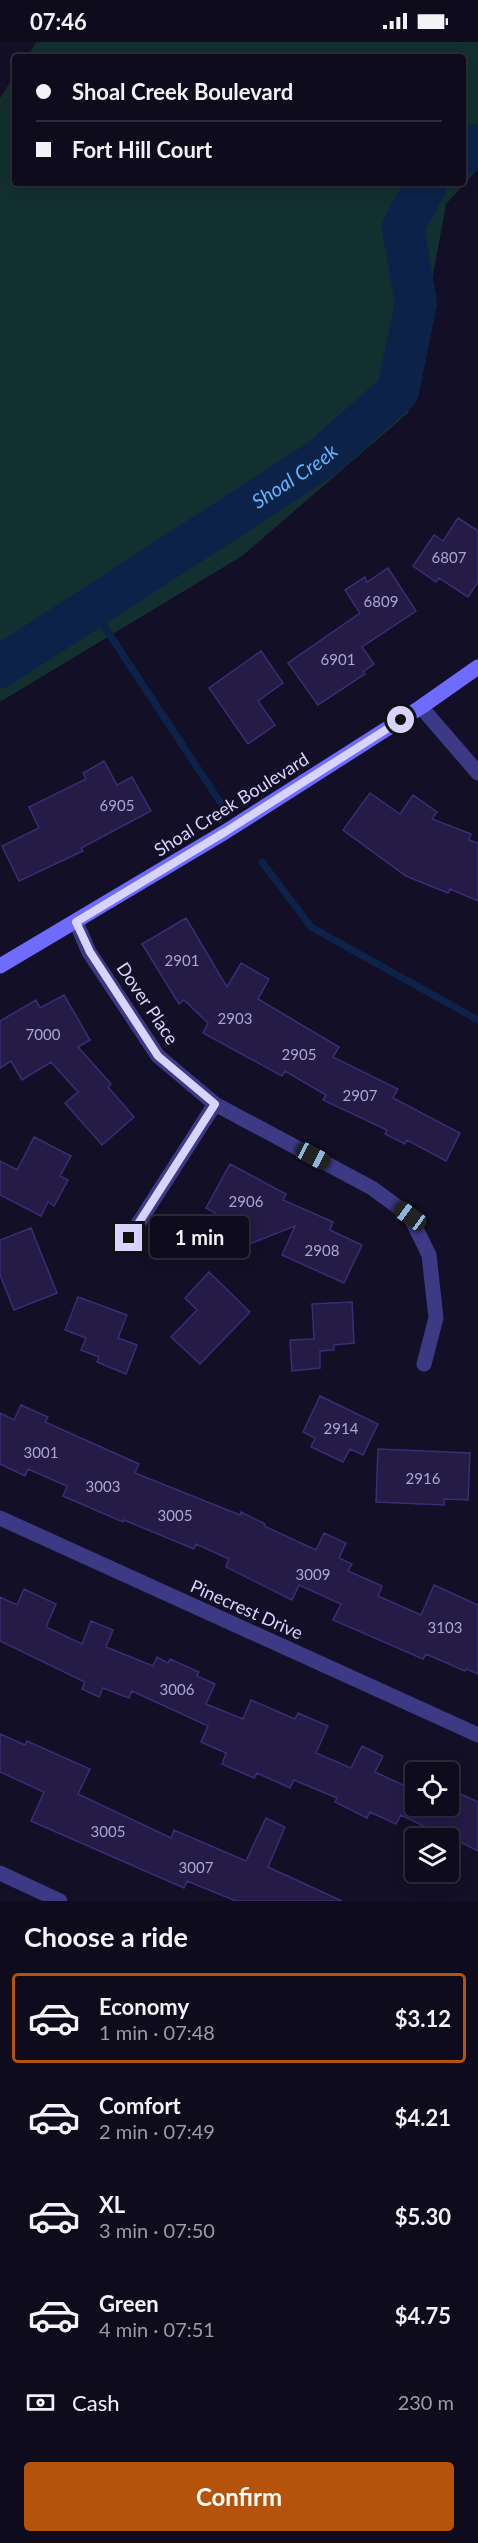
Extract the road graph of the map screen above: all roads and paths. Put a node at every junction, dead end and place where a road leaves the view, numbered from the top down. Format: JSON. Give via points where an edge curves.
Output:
{"nodes":[{"id":1,"x":478,"y":667,"type":"edge"},
{"id":2,"x":421,"y":707,"type":"junction"},
{"id":3,"x":478,"y":773,"type":"edge"},
{"id":4,"x":76,"y":922,"type":"junction"},
{"id":5,"x":0,"y":966,"type":"edge"},
{"id":6,"x":215,"y":1104,"type":"junction"},
{"id":7,"x":129,"y":1238,"type":"dead end"},
{"id":8,"x":424,"y":1364,"type":"dead end"},
{"id":9,"x":0,"y":1518,"type":"edge"},
{"id":10,"x":478,"y":1735,"type":"edge"},
{"id":11,"x":0,"y":1874,"type":"edge"},
{"id":12,"x":60,"y":1901,"type":"edge"}],
"edges":[{"from":1,"to":2,"type":"street","name":"Shoal Creek Boulevard"},
{"from":2,"to":3,"type":"street"},
{"from":2,"to":4,"type":"street","name":"Shoal Creek Boulevard"},
{"from":4,"to":5,"type":"street","name":"Shoal Creek Boulevard"},
{"from":4,"to":6,"type":"street","name":"Dover Place","via":[[90,952],[158,1056]]},
{"from":6,"to":7,"type":"street"},
{"from":6,"to":8,"type":"street","name":"Dover Place","via":[[372,1188],[410,1216],[429,1255],[436,1318]]},
{"from":9,"to":10,"type":"street","name":"Pinecrest Drive"},
{"from":11,"to":12,"type":"street"}]}
